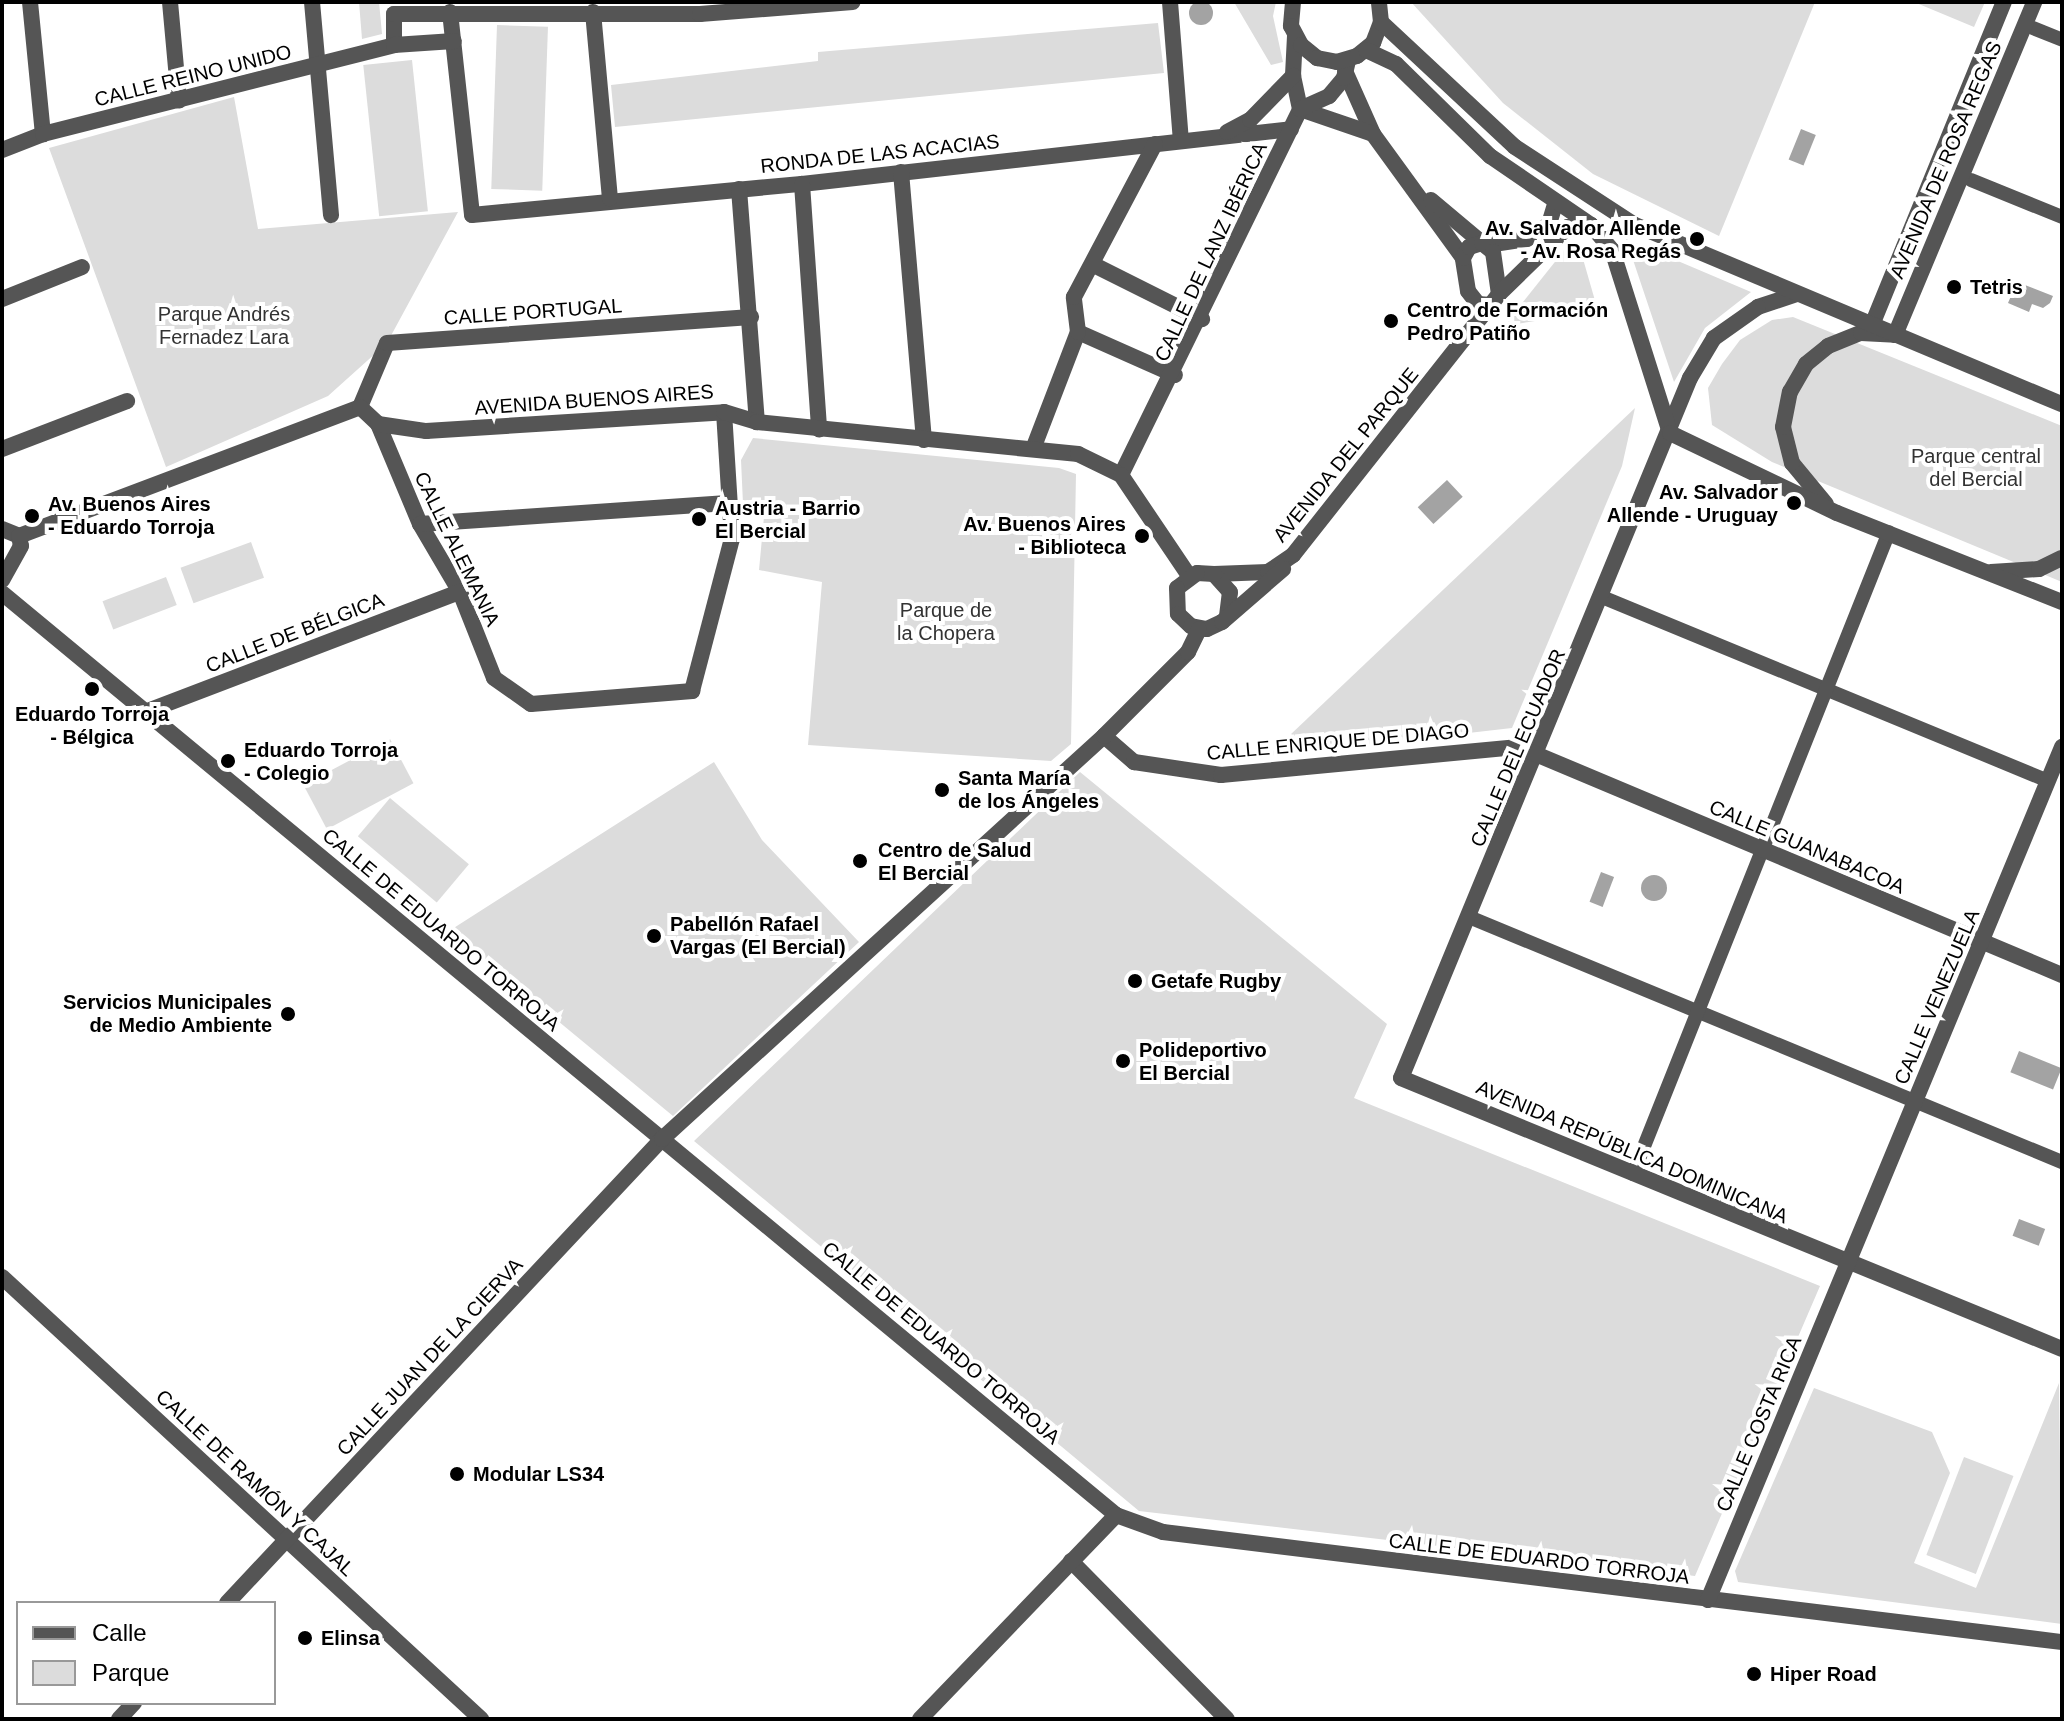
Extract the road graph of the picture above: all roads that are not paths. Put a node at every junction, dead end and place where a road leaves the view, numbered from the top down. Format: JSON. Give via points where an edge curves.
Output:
{"nodes":[{"id":1,"x":30,"y":2,"type":"edge"},
{"id":2,"x":170,"y":2,"type":"edge"},
{"id":3,"x":312,"y":2,"type":"edge"},
{"id":4,"x":853,"y":2,"type":"edge"},
{"id":5,"x":1170,"y":2,"type":"edge"},
{"id":6,"x":1293,"y":2,"type":"edge"},
{"id":7,"x":1379,"y":2,"type":"edge"},
{"id":8,"x":2004,"y":2,"type":"edge"},
{"id":9,"x":2034,"y":2,"type":"edge"},
{"id":10,"x":450,"y":12,"type":"junction"},
{"id":11,"x":593,"y":12,"type":"junction"},
{"id":12,"x":1381,"y":22,"type":"junction"},
{"id":13,"x":2033,"y":28,"type":"dead end"},
{"id":14,"x":1295,"y":36,"type":"junction"},
{"id":15,"x":2062,"y":40,"type":"edge"},
{"id":16,"x":454,"y":41,"type":"junction"},
{"id":17,"x":394,"y":45,"type":"junction"},
{"id":18,"x":1366,"y":50,"type":"junction"},
{"id":19,"x":317,"y":66,"type":"junction"},
{"id":20,"x":1346,"y":66,"type":"junction"},
{"id":21,"x":1293,"y":76,"type":"junction"},
{"id":22,"x":179,"y":101,"type":"junction"},
{"id":23,"x":1300,"y":109,"type":"junction"},
{"id":24,"x":1291,"y":129,"type":"junction"},
{"id":25,"x":43,"y":134,"type":"junction"},
{"id":26,"x":1373,"y":134,"type":"junction"},
{"id":27,"x":1218,"y":137,"type":"junction"},
{"id":28,"x":1181,"y":141,"type":"junction"},
{"id":29,"x":1155,"y":144,"type":"junction"},
{"id":30,"x":2,"y":150,"type":"edge"},
{"id":31,"x":901,"y":172,"type":"junction"},
{"id":32,"x":1971,"y":180,"type":"dead end"},
{"id":33,"x":802,"y":184,"type":"junction"},
{"id":34,"x":1414,"y":186,"type":"junction"},
{"id":35,"x":739,"y":189,"type":"junction"},
{"id":36,"x":610,"y":198,"type":"junction"},
{"id":37,"x":1555,"y":204,"type":"junction"},
{"id":38,"x":331,"y":215,"type":"dead end"},
{"id":39,"x":2062,"y":217,"type":"edge"},
{"id":40,"x":1591,"y":225,"type":"junction"},
{"id":41,"x":1484,"y":244,"type":"junction"},
{"id":42,"x":1463,"y":258,"type":"junction"},
{"id":43,"x":1094,"y":265,"type":"junction"},
{"id":44,"x":82,"y":267,"type":"dead end"},
{"id":45,"x":1797,"y":294,"type":"junction"},
{"id":46,"x":1470,"y":296,"type":"junction"},
{"id":47,"x":2,"y":299,"type":"edge"},
{"id":48,"x":1495,"y":299,"type":"junction"},
{"id":49,"x":751,"y":317,"type":"junction"},
{"id":50,"x":1202,"y":319,"type":"junction"},
{"id":51,"x":1872,"y":325,"type":"junction"},
{"id":52,"x":1078,"y":332,"type":"junction"},
{"id":53,"x":1895,"y":335,"type":"junction"},
{"id":54,"x":1454,"y":354,"type":"junction"},
{"id":55,"x":1175,"y":375,"type":"junction"},
{"id":56,"x":127,"y":401,"type":"dead end"},
{"id":57,"x":2059,"y":404,"type":"edge"},
{"id":58,"x":360,"y":407,"type":"junction"},
{"id":59,"x":724,"y":412,"type":"junction"},
{"id":60,"x":757,"y":422,"type":"junction"},
{"id":61,"x":378,"y":424,"type":"junction"},
{"id":62,"x":819,"y":429,"type":"junction"},
{"id":63,"x":1670,"y":433,"type":"junction"},
{"id":64,"x":924,"y":440,"type":"junction"},
{"id":65,"x":2,"y":449,"type":"edge"},
{"id":66,"x":1033,"y":449,"type":"junction"},
{"id":67,"x":1121,"y":475,"type":"junction"},
{"id":68,"x":727,"y":503,"type":"junction"},
{"id":69,"x":1837,"y":513,"type":"junction"},
{"id":70,"x":420,"y":524,"type":"junction"},
{"id":71,"x":8,"y":526,"type":"edge"},
{"id":72,"x":1889,"y":532,"type":"junction"},
{"id":73,"x":1293,"y":555,"type":"junction"},
{"id":74,"x":2062,"y":558,"type":"edge"},
{"id":75,"x":1991,"y":572,"type":"junction"},
{"id":76,"x":1214,"y":574,"type":"junction"},
{"id":77,"x":1189,"y":576,"type":"junction"},
{"id":78,"x":2,"y":580,"type":"edge"},
{"id":79,"x":460,"y":592,"type":"junction"},
{"id":80,"x":2,"y":593,"type":"edge"},
{"id":81,"x":1602,"y":597,"type":"junction"},
{"id":82,"x":2062,"y":602,"type":"edge"},
{"id":83,"x":1227,"y":616,"type":"junction"},
{"id":84,"x":1199,"y":629,"type":"junction"},
{"id":85,"x":1824,"y":690,"type":"junction"},
{"id":86,"x":145,"y":712,"type":"junction"},
{"id":87,"x":1104,"y":736,"type":"junction"},
{"id":88,"x":2062,"y":747,"type":"edge"},
{"id":89,"x":1536,"y":757,"type":"junction"},
{"id":90,"x":2048,"y":781,"type":"junction"},
{"id":91,"x":1766,"y":851,"type":"junction"},
{"id":92,"x":1469,"y":917,"type":"junction"},
{"id":93,"x":1981,"y":943,"type":"junction"},
{"id":94,"x":2062,"y":975,"type":"edge"},
{"id":95,"x":1698,"y":1009,"type":"junction"},
{"id":96,"x":1401,"y":1078,"type":"joint"},
{"id":97,"x":1915,"y":1101,"type":"junction"},
{"id":98,"x":662,"y":1139,"type":"junction"},
{"id":99,"x":2062,"y":1162,"type":"edge"},
{"id":100,"x":1633,"y":1174,"type":"junction"},
{"id":101,"x":1848,"y":1263,"type":"junction"},
{"id":102,"x":2,"y":1277,"type":"edge"},
{"id":103,"x":2062,"y":1349,"type":"edge"},
{"id":104,"x":1116,"y":1515,"type":"junction"},
{"id":105,"x":287,"y":1538,"type":"junction"},
{"id":106,"x":1071,"y":1561,"type":"junction"},
{"id":107,"x":1708,"y":1600,"type":"junction"},
{"id":108,"x":229,"y":1601,"type":"edge"},
{"id":109,"x":2062,"y":1642,"type":"edge"},
{"id":110,"x":481,"y":1719,"type":"edge"},
{"id":111,"x":920,"y":1719,"type":"edge"},
{"id":112,"x":1227,"y":1719,"type":"edge"}],
"edges":[{"from":1,"to":25,"type":"street"},
{"from":2,"to":22,"type":"street"},
{"from":3,"to":19,"type":"street"},
{"from":4,"to":11,"type":"street","via":[[700,14]]},
{"from":5,"to":28,"type":"street"},
{"from":6,"to":14,"type":"street"},
{"from":7,"to":12,"type":"street"},
{"from":8,"to":51,"type":"street","name":"AVENIDA DE ROSA REGAS"},
{"from":9,"to":53,"type":"street","name":"AVENIDA DE ROSA REGAS"},
{"from":10,"to":11,"type":"street"},
{"from":10,"to":16,"type":"street"},
{"from":10,"to":17,"type":"street","via":[[394,14]]},
{"from":11,"to":36,"type":"street"},
{"from":12,"to":18,"type":"street"},
{"from":12,"to":45,"type":"street","via":[[1515,147],[1580,194],[1633,224]]},
{"from":13,"to":15,"type":"street"},
{"from":14,"to":20,"type":"street","via":[[1317,58]]},
{"from":14,"to":21,"type":"street"},
{"from":16,"to":17,"type":"street","name":"CALLE REINO UNIDO"},
{"from":16,"to":36,"type":"street","name":"RONDA DE LAS ACACIAS","via":[[472,215]]},
{"from":17,"to":19,"type":"street","name":"CALLE REINO UNIDO"},
{"from":18,"to":20,"type":"street"},
{"from":18,"to":37,"type":"street","via":[[1396,64],[1490,156]]},
{"from":19,"to":22,"type":"street","name":"CALLE REINO UNIDO"},
{"from":19,"to":38,"type":"street"},
{"from":20,"to":23,"type":"street","via":[[1329,96]]},
{"from":20,"to":26,"type":"street"},
{"from":21,"to":23,"type":"street"},
{"from":21,"to":27,"type":"street","via":[[1250,120]]},
{"from":22,"to":25,"type":"street","name":"CALLE REINO UNIDO"},
{"from":23,"to":24,"type":"street","name":"CALLE DE LANZ IBÉRICA"},
{"from":23,"to":26,"type":"street"},
{"from":24,"to":27,"type":"street","name":"RONDA DE LAS ACACIAS"},
{"from":24,"to":50,"type":"street","name":"CALLE DE LANZ IBÉRICA"},
{"from":25,"to":30,"type":"street","name":"CALLE REINO UNIDO"},
{"from":26,"to":34,"type":"street"},
{"from":27,"to":28,"type":"street","name":"RONDA DE LAS ACACIAS"},
{"from":28,"to":29,"type":"street","name":"RONDA DE LAS ACACIAS"},
{"from":29,"to":31,"type":"street","name":"RONDA DE LAS ACACIAS"},
{"from":29,"to":43,"type":"street"},
{"from":31,"to":33,"type":"street","name":"RONDA DE LAS ACACIAS"},
{"from":31,"to":64,"type":"street"},
{"from":32,"to":39,"type":"street"},
{"from":33,"to":35,"type":"street","name":"RONDA DE LAS ACACIAS"},
{"from":33,"to":62,"type":"street"},
{"from":34,"to":41,"type":"street"},
{"from":34,"to":42,"type":"street"},
{"from":35,"to":36,"type":"street","name":"RONDA DE LAS ACACIAS"},
{"from":35,"to":49,"type":"street"},
{"from":37,"to":40,"type":"street"},
{"from":37,"to":41,"type":"street","via":[[1549,224],[1527,239]]},
{"from":40,"to":48,"type":"street","name":"AVENIDA DEL PARQUE","via":[[1568,227]]},
{"from":40,"to":63,"type":"street","via":[[1612,250]]},
{"from":41,"to":42,"type":"street","via":[[1469,247]]},
{"from":41,"to":48,"type":"street","via":[[1499,268]]},
{"from":42,"to":46,"type":"street"},
{"from":43,"to":50,"type":"street"},
{"from":43,"to":52,"type":"street","via":[[1074,297]]},
{"from":44,"to":47,"type":"street"},
{"from":45,"to":51,"type":"street"},
{"from":45,"to":63,"type":"street","name":"CALLE DEL ECUADOR","via":[[1758,307],[1714,338],[1690,378]]},
{"from":46,"to":48,"type":"street","via":[[1478,304]]},
{"from":46,"to":54,"type":"street","name":"AVENIDA DEL PARQUE","via":[[1470,316]]},
{"from":48,"to":54,"type":"street","name":"AVENIDA DEL PARQUE"},
{"from":49,"to":58,"type":"street","name":"CALLE PORTUGAL","via":[[387,343]]},
{"from":49,"to":60,"type":"street"},
{"from":50,"to":55,"type":"street","name":"CALLE DE LANZ IBÉRICA"},
{"from":51,"to":53,"type":"street"},
{"from":52,"to":55,"type":"street"},
{"from":52,"to":66,"type":"street"},
{"from":53,"to":57,"type":"street"},
{"from":53,"to":69,"type":"street","via":[[1861,333],[1828,346],[1806,364],[1790,392],[1783,427],[1792,463],[1811,492]]},
{"from":54,"to":73,"type":"street","name":"AVENIDA DEL PARQUE"},
{"from":55,"to":67,"type":"street","name":"CALLE DE LANZ IBÉRICA"},
{"from":56,"to":65,"type":"street"},
{"from":58,"to":61,"type":"street"},
{"from":58,"to":71,"type":"street"},
{"from":59,"to":60,"type":"street","name":"AVENIDA BUENOS AIRES"},
{"from":59,"to":61,"type":"street","name":"AVENIDA BUENOS AIRES","via":[[426,431]]},
{"from":59,"to":68,"type":"street"},
{"from":60,"to":62,"type":"street","name":"AVENIDA BUENOS AIRES"},
{"from":61,"to":70,"type":"street","name":"CALLE ALEMANIA"},
{"from":62,"to":64,"type":"street","name":"AVENIDA BUENOS AIRES"},
{"from":63,"to":69,"type":"street"},
{"from":63,"to":81,"type":"street","name":"CALLE DEL ECUADOR"},
{"from":64,"to":66,"type":"street","name":"AVENIDA BUENOS AIRES"},
{"from":66,"to":67,"type":"street","name":"AVENIDA BUENOS AIRES","via":[[1078,454]]},
{"from":67,"to":77,"type":"street"},
{"from":68,"to":70,"type":"street"},
{"from":68,"to":79,"type":"street","name":"CALLE ALEMANIA","via":[[732,539],[692,691],[531,704],[494,678]]},
{"from":69,"to":72,"type":"street"},
{"from":70,"to":79,"type":"street","name":"CALLE ALEMANIA"},
{"from":71,"to":78,"type":"street","via":[[18,559]]},
{"from":72,"to":75,"type":"street"},
{"from":72,"to":85,"type":"street"},
{"from":73,"to":76,"type":"street","name":"AVENIDA DEL PARQUE","via":[[1268,572]]},
{"from":73,"to":83,"type":"street","via":[[1278,575]]},
{"from":74,"to":75,"type":"street","via":[[2039,569]]},
{"from":75,"to":82,"type":"street"},
{"from":76,"to":77,"type":"street"},
{"from":76,"to":83,"type":"street","via":[[1230,592]]},
{"from":77,"to":84,"type":"street","via":[[1177,588],[1175,606],[1183,621]]},
{"from":79,"to":86,"type":"street","name":"CALLE DE BÉLGICA"},
{"from":80,"to":86,"type":"street","name":"CALLE DE EDUARDO TORROJA"},
{"from":81,"to":85,"type":"street"},
{"from":81,"to":89,"type":"street","name":"CALLE DEL ECUADOR"},
{"from":83,"to":84,"type":"street","via":[[1215,627]]},
{"from":84,"to":87,"type":"street","via":[[1188,652]]},
{"from":85,"to":90,"type":"street"},
{"from":85,"to":91,"type":"street"},
{"from":86,"to":98,"type":"street","name":"CALLE DE EDUARDO TORROJA"},
{"from":87,"to":89,"type":"street","name":"CALLE ENRIQUE DE DIAGO","via":[[1134,762],[1221,775],[1519,747]]},
{"from":87,"to":98,"type":"street"},
{"from":88,"to":90,"type":"street","name":"CALLE VENEZUELA"},
{"from":89,"to":91,"type":"street","name":"CALLE GUANABACOA"},
{"from":89,"to":92,"type":"street","name":"CALLE DEL ECUADOR"},
{"from":90,"to":93,"type":"street","name":"CALLE VENEZUELA"},
{"from":91,"to":93,"type":"street","name":"CALLE GUANABACOA"},
{"from":91,"to":95,"type":"street"},
{"from":92,"to":95,"type":"street"},
{"from":92,"to":96,"type":"street","name":"CALLE DEL ECUADOR"},
{"from":93,"to":94,"type":"street","name":"CALLE GUANABACOA"},
{"from":93,"to":97,"type":"street","name":"CALLE VENEZUELA"},
{"from":95,"to":97,"type":"street"},
{"from":95,"to":100,"type":"street"},
{"from":96,"to":100,"type":"street","name":"AVENIDA REPÚBLICA DOMINICANA"},
{"from":97,"to":99,"type":"street"},
{"from":97,"to":101,"type":"street","name":"CALLE VENEZUELA"},
{"from":98,"to":104,"type":"street","name":"CALLE DE EDUARDO TORROJA"},
{"from":98,"to":105,"type":"street","name":"CALLE JUAN DE LA CIERVA"},
{"from":100,"to":101,"type":"street","name":"AVENIDA REPÚBLICA DOMINICANA"},
{"from":101,"to":103,"type":"street","name":"AVENIDA REPÚBLICA DOMINICANA"},
{"from":101,"to":107,"type":"street","name":"CALLE COSTA RICA"},
{"from":102,"to":105,"type":"street","name":"CALLE DE RAMÓN Y CAJAL"},
{"from":104,"to":106,"type":"street"},
{"from":104,"to":107,"type":"street","name":"CALLE DE EDUARDO TORROJA","via":[[1163,1532]]},
{"from":105,"to":108,"type":"street","name":"CALLE JUAN DE LA CIERVA"},
{"from":105,"to":110,"type":"street","name":"CALLE DE RAMÓN Y CAJAL"},
{"from":106,"to":111,"type":"street"},
{"from":106,"to":112,"type":"street"},
{"from":107,"to":109,"type":"street","name":"CALLE DE EDUARDO TORROJA"}]}
